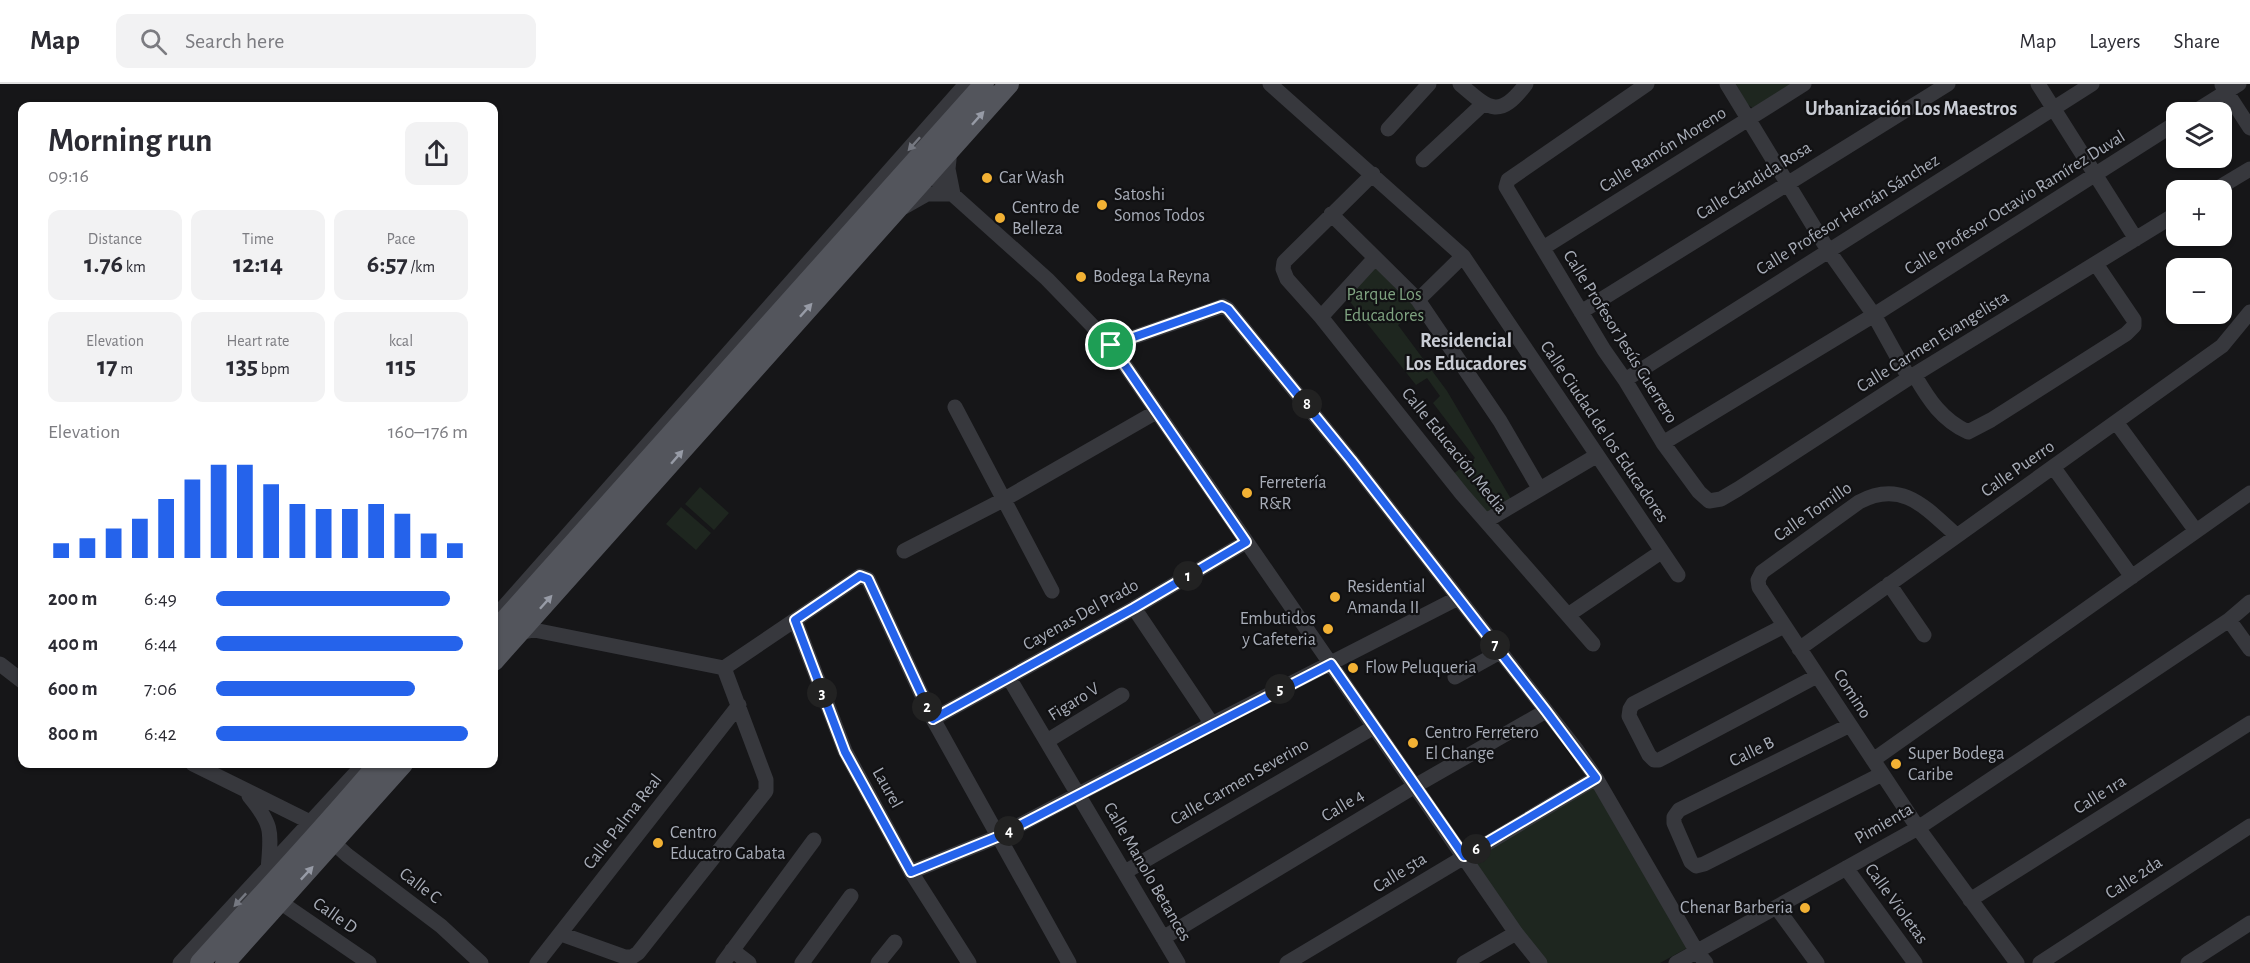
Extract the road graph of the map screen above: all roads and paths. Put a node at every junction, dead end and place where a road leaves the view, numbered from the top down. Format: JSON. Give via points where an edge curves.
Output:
{"nodes":[{"id":1,"x":966,"y":84,"type":"edge"},
{"id":2,"x":984,"y":84,"type":"edge"},
{"id":3,"x":1009,"y":84,"type":"edge"},
{"id":4,"x":1270,"y":84,"type":"edge"},
{"id":5,"x":1429,"y":84,"type":"edge"},
{"id":6,"x":1460,"y":84,"type":"edge"},
{"id":7,"x":1526,"y":84,"type":"edge"},
{"id":8,"x":1647,"y":84,"type":"edge"},
{"id":9,"x":1727,"y":84,"type":"edge"},
{"id":10,"x":1803,"y":84,"type":"edge"},
{"id":11,"x":1948,"y":84,"type":"edge"},
{"id":12,"x":2038,"y":84,"type":"edge"},
{"id":13,"x":2092,"y":84,"type":"edge"},
{"id":14,"x":2229,"y":87,"type":"edge"},
{"id":15,"x":2208,"y":102,"type":"edge"},
{"id":16,"x":1483,"y":104,"type":"junction"},
{"id":17,"x":2054,"y":108,"type":"junction"},
{"id":18,"x":1748,"y":118,"type":"junction"},
{"id":19,"x":2250,"y":128,"type":"edge"},
{"id":20,"x":1388,"y":129,"type":"dead end"},
{"id":21,"x":2166,"y":129,"type":"edge"},
{"id":22,"x":950,"y":150,"type":"junction"},
{"id":23,"x":1423,"y":160,"type":"dead end"},
{"id":24,"x":922,"y":167,"type":"junction"},
{"id":25,"x":2250,"y":169,"type":"edge"},
{"id":26,"x":1372,"y":174,"type":"junction"},
{"id":27,"x":2095,"y":175,"type":"junction"},
{"id":28,"x":2232,"y":180,"type":"edge"},
{"id":29,"x":1786,"y":184,"type":"junction"},
{"id":30,"x":953,"y":195,"type":"junction"},
{"id":31,"x":1331,"y":214,"type":"junction"},
{"id":32,"x":889,"y":218,"type":"junction"},
{"id":33,"x":2166,"y":220,"type":"edge"},
{"id":34,"x":2136,"y":239,"type":"junction"},
{"id":35,"x":1543,"y":248,"type":"junction"},
{"id":36,"x":1828,"y":250,"type":"junction"},
{"id":37,"x":1463,"y":256,"type":"junction"},
{"id":38,"x":1375,"y":258,"type":"junction"},
{"id":39,"x":2096,"y":264,"type":"junction"},
{"id":40,"x":1418,"y":300,"type":"junction"},
{"id":41,"x":1581,"y":312,"type":"junction"},
{"id":42,"x":2250,"y":312,"type":"edge"},
{"id":43,"x":1874,"y":315,"type":"junction"},
{"id":44,"x":1321,"y":317,"type":"junction"},
{"id":45,"x":1111,"y":345,"type":"junction"},
{"id":46,"x":1912,"y":377,"type":"junction"},
{"id":47,"x":1625,"y":380,"type":"junction"},
{"id":48,"x":955,"y":407,"type":"dead end"},
{"id":49,"x":1156,"y":412,"type":"junction"},
{"id":50,"x":2116,"y":422,"type":"junction"},
{"id":51,"x":1663,"y":443,"type":"junction"},
{"id":52,"x":1596,"y":456,"type":"junction"},
{"id":53,"x":2054,"y":468,"type":"junction"},
{"id":54,"x":1539,"y":488,"type":"junction"},
{"id":55,"x":2250,"y":493,"type":"edge"},
{"id":56,"x":1003,"y":500,"type":"junction"},
{"id":57,"x":1709,"y":501,"type":"joint"},
{"id":58,"x":1486,"y":521,"type":"junction"},
{"id":59,"x":2196,"y":531,"type":"junction"},
{"id":60,"x":1956,"y":536,"type":"junction"},
{"id":61,"x":1246,"y":542,"type":"junction"},
{"id":62,"x":904,"y":551,"type":"dead end"},
{"id":63,"x":1661,"y":552,"type":"junction"},
{"id":64,"x":1678,"y":575,"type":"dead end"},
{"id":65,"x":2132,"y":577,"type":"junction"},
{"id":66,"x":1758,"y":580,"type":"joint"},
{"id":67,"x":1889,"y":584,"type":"junction"},
{"id":68,"x":1052,"y":591,"type":"dead end"},
{"id":69,"x":1458,"y":598,"type":"junction"},
{"id":70,"x":2250,"y":602,"type":"edge"},
{"id":71,"x":1134,"y":608,"type":"junction"},
{"id":72,"x":498,"y":613,"type":"edge"},
{"id":73,"x":1568,"y":615,"type":"junction"},
{"id":74,"x":795,"y":620,"type":"junction"},
{"id":75,"x":2229,"y":620,"type":"junction"},
{"id":76,"x":1784,"y":626,"type":"junction"},
{"id":77,"x":498,"y":628,"type":"edge"},
{"id":78,"x":518,"y":633,"type":"junction"},
{"id":79,"x":1924,"y":635,"type":"dead end"},
{"id":80,"x":1593,"y":645,"type":"dead end"},
{"id":81,"x":1799,"y":649,"type":"junction"},
{"id":82,"x":2250,"y":650,"type":"edge"},
{"id":83,"x":1500,"y":652,"type":"junction"},
{"id":84,"x":498,"y":656,"type":"edge"},
{"id":85,"x":0,"y":664,"type":"edge"},
{"id":86,"x":1331,"y":664,"type":"junction"},
{"id":87,"x":724,"y":668,"type":"junction"},
{"id":88,"x":1455,"y":676,"type":"dead end"},
{"id":89,"x":1817,"y":676,"type":"junction"},
{"id":90,"x":18,"y":678,"type":"edge"},
{"id":91,"x":1009,"y":678,"type":"junction"},
{"id":92,"x":1122,"y":695,"type":"dead end"},
{"id":93,"x":739,"y":705,"type":"junction"},
{"id":94,"x":1546,"y":711,"type":"junction"},
{"id":95,"x":933,"y":719,"type":"junction"},
{"id":96,"x":2250,"y":723,"type":"edge"},
{"id":97,"x":1212,"y":724,"type":"junction"},
{"id":98,"x":1850,"y":725,"type":"junction"},
{"id":99,"x":1374,"y":727,"type":"junction"},
{"id":100,"x":1047,"y":741,"type":"junction"},
{"id":101,"x":1873,"y":760,"type":"junction"},
{"id":102,"x":201,"y":768,"type":"edge"},
{"id":103,"x":362,"y":768,"type":"edge"},
{"id":104,"x":375,"y":768,"type":"edge"},
{"id":105,"x":398,"y":768,"type":"edge"},
{"id":106,"x":1882,"y":774,"type":"junction"},
{"id":107,"x":1596,"y":778,"type":"junction"},
{"id":108,"x":1414,"y":786,"type":"junction"},
{"id":109,"x":245,"y":791,"type":"junction"},
{"id":110,"x":1080,"y":795,"type":"junction"},
{"id":111,"x":2250,"y":826,"type":"edge"},
{"id":112,"x":1918,"y":828,"type":"junction"},
{"id":113,"x":322,"y":833,"type":"junction"},
{"id":114,"x":997,"y":837,"type":"junction"},
{"id":115,"x":814,"y":840,"type":"dead end"},
{"id":116,"x":1464,"y":856,"type":"junction"},
{"id":117,"x":1846,"y":868,"type":"junction"},
{"id":118,"x":268,"y":870,"type":"junction"},
{"id":119,"x":911,"y":872,"type":"junction"},
{"id":120,"x":1125,"y":872,"type":"junction"},
{"id":121,"x":851,"y":896,"type":"dead end"},
{"id":122,"x":1970,"y":900,"type":"junction"},
{"id":123,"x":280,"y":902,"type":"junction"},
{"id":124,"x":1777,"y":908,"type":"junction"},
{"id":125,"x":2250,"y":923,"type":"edge"},
{"id":126,"x":561,"y":933,"type":"junction"},
{"id":127,"x":1516,"y":933,"type":"junction"},
{"id":128,"x":1162,"y":938,"type":"junction"},
{"id":129,"x":895,"y":942,"type":"dead end"},
{"id":130,"x":732,"y":950,"type":"junction"},
{"id":131,"x":1702,"y":957,"type":"edge"},
{"id":132,"x":180,"y":963,"type":"edge"},
{"id":133,"x":200,"y":963,"type":"edge"},
{"id":134,"x":225,"y":963,"type":"edge"},
{"id":135,"x":369,"y":963,"type":"edge"},
{"id":136,"x":481,"y":963,"type":"edge"},
{"id":137,"x":537,"y":963,"type":"edge"},
{"id":138,"x":723,"y":963,"type":"edge"},
{"id":139,"x":749,"y":963,"type":"edge"},
{"id":140,"x":802,"y":963,"type":"edge"},
{"id":141,"x":878,"y":963,"type":"edge"},
{"id":142,"x":969,"y":963,"type":"edge"},
{"id":143,"x":1069,"y":963,"type":"edge"},
{"id":144,"x":1178,"y":963,"type":"edge"},
{"id":145,"x":1287,"y":963,"type":"edge"},
{"id":146,"x":1464,"y":963,"type":"edge"},
{"id":147,"x":1540,"y":963,"type":"edge"},
{"id":148,"x":1676,"y":963,"type":"edge"},
{"id":149,"x":1817,"y":963,"type":"edge"},
{"id":150,"x":1915,"y":963,"type":"edge"},
{"id":151,"x":2017,"y":963,"type":"edge"},
{"id":152,"x":2040,"y":963,"type":"edge"},
{"id":153,"x":2188,"y":963,"type":"edge"}],
"edges":[{"from":1,"to":72,"type":"street","one_way":true},
{"from":2,"to":24,"type":"main road"},
{"from":22,"to":3,"type":"main road","one_way":true},
{"from":4,"to":26,"type":"street","name":"Calle Ciudad de los Educadores"},
{"from":5,"to":20,"type":"street"},
{"from":6,"to":16,"type":"street"},
{"from":7,"to":16,"type":"street","via":[[1511,103],[1499,108]]},
{"from":8,"to":35,"type":"street","name":"Calle Profesor Jesús Guerrero","via":[[1508,180],[1506,187]]},
{"from":9,"to":18,"type":"street"},
{"from":10,"to":18,"type":"street","name":"Calle Ramón Moreno"},
{"from":11,"to":29,"type":"street","name":"Calle Cándida Rosa"},
{"from":12,"to":17,"type":"street"},
{"from":13,"to":17,"type":"street","name":"Calle Profesor Hernán Sánchez"},
{"from":14,"to":15,"type":"street"},
{"from":14,"to":19,"type":"street"},
{"from":16,"to":23,"type":"street"},
{"from":17,"to":27,"type":"street"},
{"from":17,"to":36,"type":"street","name":"Calle Profesor Hernán Sánchez"},
{"from":18,"to":29,"type":"street"},
{"from":18,"to":35,"type":"street","name":"Calle Ramón Moreno"},
{"from":21,"to":27,"type":"street","name":"Calle Profesor Octavio Ramírez Duval"},
{"from":22,"to":24,"type":"main road"},
{"from":22,"to":30,"type":"street","via":[[948,169]]},
{"from":24,"to":30,"type":"street"},
{"from":24,"to":32,"type":"main road"},
{"from":24,"to":77,"type":"main road"},
{"from":25,"to":28,"type":"street"},
{"from":26,"to":31,"type":"street","name":"Calle Educación Media"},
{"from":26,"to":37,"type":"street","name":"Calle Ciudad de los Educadores"},
{"from":27,"to":34,"type":"street"},
{"from":27,"to":43,"type":"street","name":"Calle Profesor Octavio Ramírez Duval"},
{"from":29,"to":36,"type":"street"},
{"from":29,"to":41,"type":"street","name":"Calle Cándida Rosa"},
{"from":30,"to":32,"type":"street","via":[[927,195]]},
{"from":30,"to":45,"type":"street","via":[[1047,279]]},
{"from":31,"to":38,"type":"street"},
{"from":31,"to":44,"type":"street","name":"Calle Educación Media","via":[[1284,262],[1283,269],[1287,279]]},
{"from":78,"to":32,"type":"main road","one_way":true},
{"from":33,"to":34,"type":"street","name":"Calle Carmen Evangelista"},
{"from":34,"to":39,"type":"street","name":"Calle Carmen Evangelista"},
{"from":35,"to":41,"type":"street","name":"Calle Profesor Jesús Guerrero"},
{"from":36,"to":43,"type":"street"},
{"from":36,"to":47,"type":"street","name":"Calle Profesor Hernán Sánchez"},
{"from":37,"to":40,"type":"street"},
{"from":37,"to":52,"type":"street","name":"Calle Ciudad de los Educadores"},
{"from":38,"to":40,"type":"street"},
{"from":38,"to":44,"type":"street"},
{"from":39,"to":46,"type":"street","name":"Calle Carmen Evangelista"},
{"from":39,"to":46,"type":"street","via":[[2134,320],[2134,327],[1991,420],[1968,432],[1953,425]]},
{"from":40,"to":54,"type":"street"},
{"from":41,"to":47,"type":"street","name":"Calle Profesor Jesús Guerrero"},
{"from":42,"to":50,"type":"street","name":"Calle Puerro","via":[[2222,346]]},
{"from":43,"to":46,"type":"street"},
{"from":43,"to":51,"type":"street","name":"Calle Profesor Octavio Ramírez Duval"},
{"from":44,"to":58,"type":"street","name":"Calle Educación Media"},
{"from":45,"to":49,"type":"street"},
{"from":45,"to":69,"type":"street","via":[[1226,306]]},
{"from":46,"to":57,"type":"street","name":"Calle Carmen Evangelista","via":[[1738,489]]},
{"from":47,"to":51,"type":"street","name":"Calle Profesor Jesús Guerrero"},
{"from":48,"to":56,"type":"street"},
{"from":49,"to":56,"type":"street"},
{"from":49,"to":61,"type":"street"},
{"from":50,"to":53,"type":"street","name":"Calle Puerro"},
{"from":50,"to":59,"type":"street"},
{"from":51,"to":57,"type":"street","name":"Calle Profesor Jesús Guerrero"},
{"from":52,"to":54,"type":"street"},
{"from":52,"to":63,"type":"street","name":"Calle Ciudad de los Educadores"},
{"from":53,"to":60,"type":"street","name":"Calle Puerro"},
{"from":53,"to":65,"type":"street"},
{"from":54,"to":58,"type":"street"},
{"from":55,"to":59,"type":"street"},
{"from":56,"to":62,"type":"street"},
{"from":56,"to":68,"type":"street"},
{"from":58,"to":73,"type":"street","name":"Calle Educación Media"},
{"from":59,"to":65,"type":"street"},
{"from":60,"to":66,"type":"street","name":"Calle Tomillo","via":[[1903,494],[1873,495],[1762,572]]},
{"from":60,"to":67,"type":"street","name":"Calle Puerro"},
{"from":61,"to":71,"type":"street","name":"Cayenas Del Prado"},
{"from":61,"to":86,"type":"street"},
{"from":63,"to":64,"type":"street","name":"Calle Ciudad de los Educadores"},
{"from":63,"to":73,"type":"street"},
{"from":65,"to":101,"type":"street"},
{"from":66,"to":76,"type":"street","name":"Comino"},
{"from":67,"to":79,"type":"street"},
{"from":67,"to":81,"type":"street","name":"Calle Puerro"},
{"from":69,"to":83,"type":"street"},
{"from":69,"to":86,"type":"street"},
{"from":70,"to":75,"type":"street","name":"Pimienta"},
{"from":71,"to":91,"type":"street","name":"Cayenas Del Prado"},
{"from":71,"to":97,"type":"street"},
{"from":73,"to":80,"type":"street","name":"Calle Educación Media"},
{"from":74,"to":87,"type":"street"},
{"from":74,"to":95,"type":"street","via":[[860,576],[868,579]]},
{"from":74,"to":119,"type":"street","name":"Laurel","via":[[845,752]]},
{"from":75,"to":82,"type":"street"},
{"from":75,"to":112,"type":"street","name":"Pimienta"},
{"from":76,"to":81,"type":"street","name":"Comino"},
{"from":76,"to":89,"type":"street","via":[[1633,704],[1629,716],[1649,755],[1659,760]]},
{"from":78,"to":84,"type":"main road"},
{"from":78,"to":87,"type":"street","via":[[534,630]]},
{"from":81,"to":89,"type":"street","name":"Comino"},
{"from":83,"to":88,"type":"street"},
{"from":83,"to":94,"type":"street"},
{"from":85,"to":90,"type":"street"},
{"from":86,"to":97,"type":"street"},
{"from":86,"to":99,"type":"street"},
{"from":87,"to":93,"type":"street"},
{"from":89,"to":98,"type":"street","name":"Comino"},
{"from":91,"to":95,"type":"street","name":"Cayenas Del Prado"},
{"from":91,"to":100,"type":"street","name":"Calle Manolo Betances"},
{"from":92,"to":100,"type":"street","name":"Figaro V"},
{"from":93,"to":126,"type":"street","name":"Calle Palma Real"},
{"from":93,"to":126,"type":"street","via":[[766,790],[638,953],[625,957]]},
{"from":94,"to":107,"type":"street"},
{"from":94,"to":108,"type":"street","name":"Calle 4"},
{"from":95,"to":114,"type":"street"},
{"from":96,"to":122,"type":"street","name":"Calle 1ra"},
{"from":97,"to":110,"type":"street"},
{"from":98,"to":101,"type":"street","name":"Comino"},
{"from":98,"to":106,"type":"street","name":"Calle B","via":[[1679,810],[1674,823],[1691,862],[1696,866],[1704,864]]},
{"from":99,"to":108,"type":"street"},
{"from":99,"to":120,"type":"street","name":"Calle Carmen Severino"},
{"from":100,"to":110,"type":"street","name":"Calle Manolo Betances"},
{"from":101,"to":106,"type":"street","name":"Comino"},
{"from":102,"to":109,"type":"street","name":"Calle C"},
{"from":103,"to":113,"type":"street"},
{"from":104,"to":113,"type":"main road"},
{"from":105,"to":113,"type":"main road"},
{"from":106,"to":112,"type":"street","name":"Comino"},
{"from":107,"to":116,"type":"street","name":"Calle 5ta"},
{"from":107,"to":131,"type":"street"},
{"from":108,"to":116,"type":"street"},
{"from":108,"to":128,"type":"street","name":"Calle 4"},
{"from":109,"to":113,"type":"street","name":"Calle C"},
{"from":109,"to":118,"type":"street","via":[[269,822]]},
{"from":110,"to":114,"type":"street"},
{"from":110,"to":120,"type":"street","name":"Calle Manolo Betances"},
{"from":111,"to":152,"type":"street","name":"Calle 2da"},
{"from":112,"to":117,"type":"street","name":"Pimienta"},
{"from":112,"to":122,"type":"street","name":"Comino"},
{"from":113,"to":118,"type":"street"},
{"from":123,"to":113,"type":"main road","one_way":true},
{"from":113,"to":133,"type":"main road"},
{"from":113,"to":136,"type":"street","name":"Calle C","via":[[441,926]]},
{"from":114,"to":119,"type":"street"},
{"from":114,"to":143,"type":"street"},
{"from":115,"to":130,"type":"street"},
{"from":116,"to":127,"type":"street"},
{"from":116,"to":145,"type":"street","name":"Calle 5ta"},
{"from":117,"to":124,"type":"street","name":"Pimienta"},
{"from":117,"to":150,"type":"street","name":"Calle Violetas"},
{"from":118,"to":132,"type":"street","one_way":true},
{"from":119,"to":142,"type":"street","name":"Laurel"},
{"from":120,"to":128,"type":"street","name":"Calle Manolo Betances"},
{"from":121,"to":140,"type":"street"},
{"from":122,"to":151,"type":"street","name":"Comino"},
{"from":123,"to":134,"type":"main road"},
{"from":123,"to":135,"type":"street","name":"Calle D"},
{"from":124,"to":131,"type":"street","name":"Pimienta"},
{"from":124,"to":149,"type":"street"},
{"from":125,"to":153,"type":"street"},
{"from":126,"to":137,"type":"street","name":"Calle Palma Real"},
{"from":127,"to":146,"type":"street"},
{"from":127,"to":147,"type":"street"},
{"from":128,"to":144,"type":"street","name":"Calle Manolo Betances"},
{"from":129,"to":141,"type":"street"},
{"from":130,"to":138,"type":"street"},
{"from":130,"to":139,"type":"street"},
{"from":131,"to":148,"type":"street","name":"Pimienta"}]}
